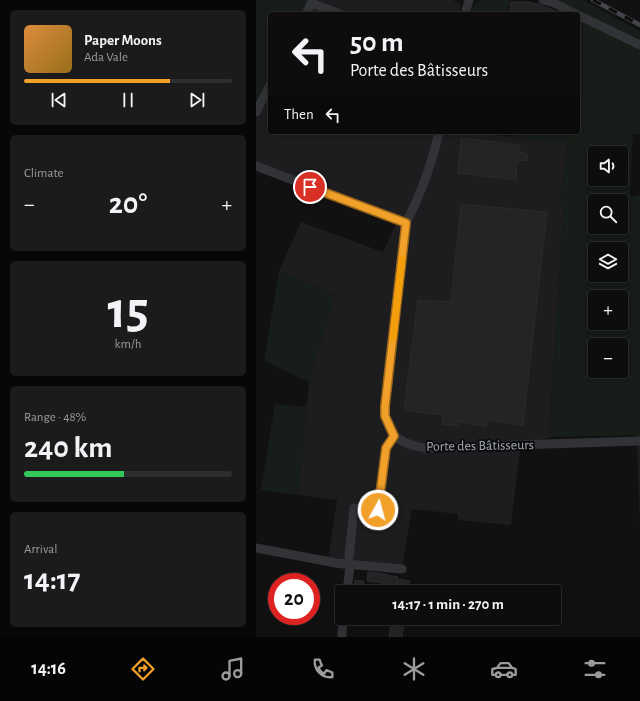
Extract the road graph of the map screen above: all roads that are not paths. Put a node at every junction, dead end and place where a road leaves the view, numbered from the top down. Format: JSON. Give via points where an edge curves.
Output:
{"nodes":[{"id":1,"x":469,"y":0,"type":"edge"},
{"id":2,"x":543,"y":0,"type":"edge"},
{"id":3,"x":312,"y":2,"type":"edge"},
{"id":4,"x":307,"y":12,"type":"edge"},
{"id":5,"x":335,"y":12,"type":"edge"},
{"id":6,"x":466,"y":12,"type":"edge"},
{"id":7,"x":573,"y":12,"type":"edge"},
{"id":8,"x":580,"y":15,"type":"edge"},
{"id":9,"x":640,"y":45,"type":"edge"},
{"id":10,"x":268,"y":89,"type":"edge"},
{"id":11,"x":256,"y":112,"type":"edge"},
{"id":12,"x":439,"y":134,"type":"edge"},
{"id":13,"x":256,"y":166,"type":"edge"},
{"id":14,"x":406,"y":223,"type":"junction"},
{"id":15,"x":394,"y":436,"type":"junction"},
{"id":16,"x":640,"y":441,"type":"edge"},
{"id":17,"x":256,"y":548,"type":"edge"},
{"id":18,"x":350,"y":561,"type":"junction"},
{"id":19,"x":402,"y":569,"type":"dead end"},
{"id":20,"x":348,"y":585,"type":"edge"},
{"id":21,"x":342,"y":625,"type":"edge"},
{"id":22,"x":342,"y":637,"type":"edge"}],
"edges":[{"from":1,"to":6,"type":"street"},
{"from":2,"to":7,"type":"street"},
{"from":3,"to":4,"type":"street"},
{"from":3,"to":5,"type":"street"},
{"from":8,"to":9,"type":"street"},
{"from":10,"to":11,"type":"street"},
{"from":12,"to":14,"type":"street","via":[[432,162],[416,205]]},
{"from":13,"to":14,"type":"street"},
{"from":14,"to":15,"type":"street","via":[[385,406],[385,416]]},
{"from":15,"to":16,"type":"street","name":"Porte des Bâtisseurs","via":[[404,443],[425,448]]},
{"from":15,"to":18,"type":"street","via":[[386,448],[378,510],[354,508]]},
{"from":17,"to":18,"type":"street","via":[[319,561]]},
{"from":18,"to":19,"type":"street"},
{"from":18,"to":20,"type":"street"},
{"from":21,"to":22,"type":"street"}]}
